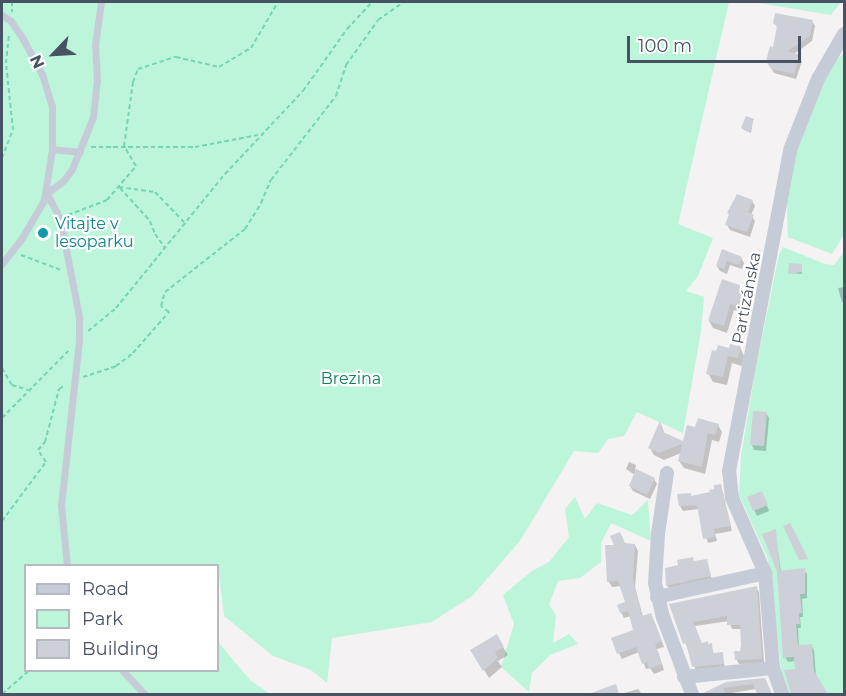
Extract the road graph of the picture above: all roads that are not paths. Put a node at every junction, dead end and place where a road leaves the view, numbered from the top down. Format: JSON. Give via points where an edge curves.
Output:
{"nodes":[{"id":1,"x":101,"y":2,"type":"edge"},
{"id":2,"x":2,"y":15,"type":"edge"},
{"id":3,"x":844,"y":34,"type":"edge"},
{"id":4,"x":52,"y":148,"type":"junction"},
{"id":5,"x":80,"y":152,"type":"junction"},
{"id":6,"x":47,"y":194,"type":"junction"},
{"id":7,"x":2,"y":264,"type":"edge"},
{"id":8,"x":667,"y":473,"type":"dead end"},
{"id":9,"x":67,"y":564,"type":"edge"},
{"id":10,"x":765,"y":573,"type":"junction"},
{"id":11,"x":657,"y":597,"type":"junction"},
{"id":12,"x":773,"y":668,"type":"junction"},
{"id":13,"x":124,"y":672,"type":"edge"},
{"id":14,"x":684,"y":676,"type":"junction"},
{"id":15,"x":144,"y":694,"type":"edge"},
{"id":16,"x":692,"y":694,"type":"edge"},
{"id":17,"x":782,"y":694,"type":"edge"}],
"edges":[{"from":1,"to":5,"type":"lane","via":[[95,45],[93,117]]},
{"from":2,"to":4,"type":"lane","via":[[11,21],[42,74],[52,106]]},
{"from":3,"to":10,"type":"street","name":"Partizánska","via":[[819,79],[790,150],[729,471],[732,498]]},
{"from":4,"to":5,"type":"lane"},
{"from":4,"to":6,"type":"lane"},
{"from":5,"to":6,"type":"lane","via":[[63,180]]},
{"from":6,"to":7,"type":"lane","via":[[30,227]]},
{"from":6,"to":9,"type":"lane","via":[[60,218],[79,317],[61,505]]},
{"from":8,"to":11,"type":"street","via":[[655,567]]},
{"from":10,"to":11,"type":"street"},
{"from":10,"to":12,"type":"street","name":"Partizánska"},
{"from":11,"to":14,"type":"street"},
{"from":12,"to":14,"type":"street"},
{"from":12,"to":17,"type":"street","name":"Partizánska"},
{"from":13,"to":15,"type":"lane"},
{"from":14,"to":16,"type":"street"}]}
